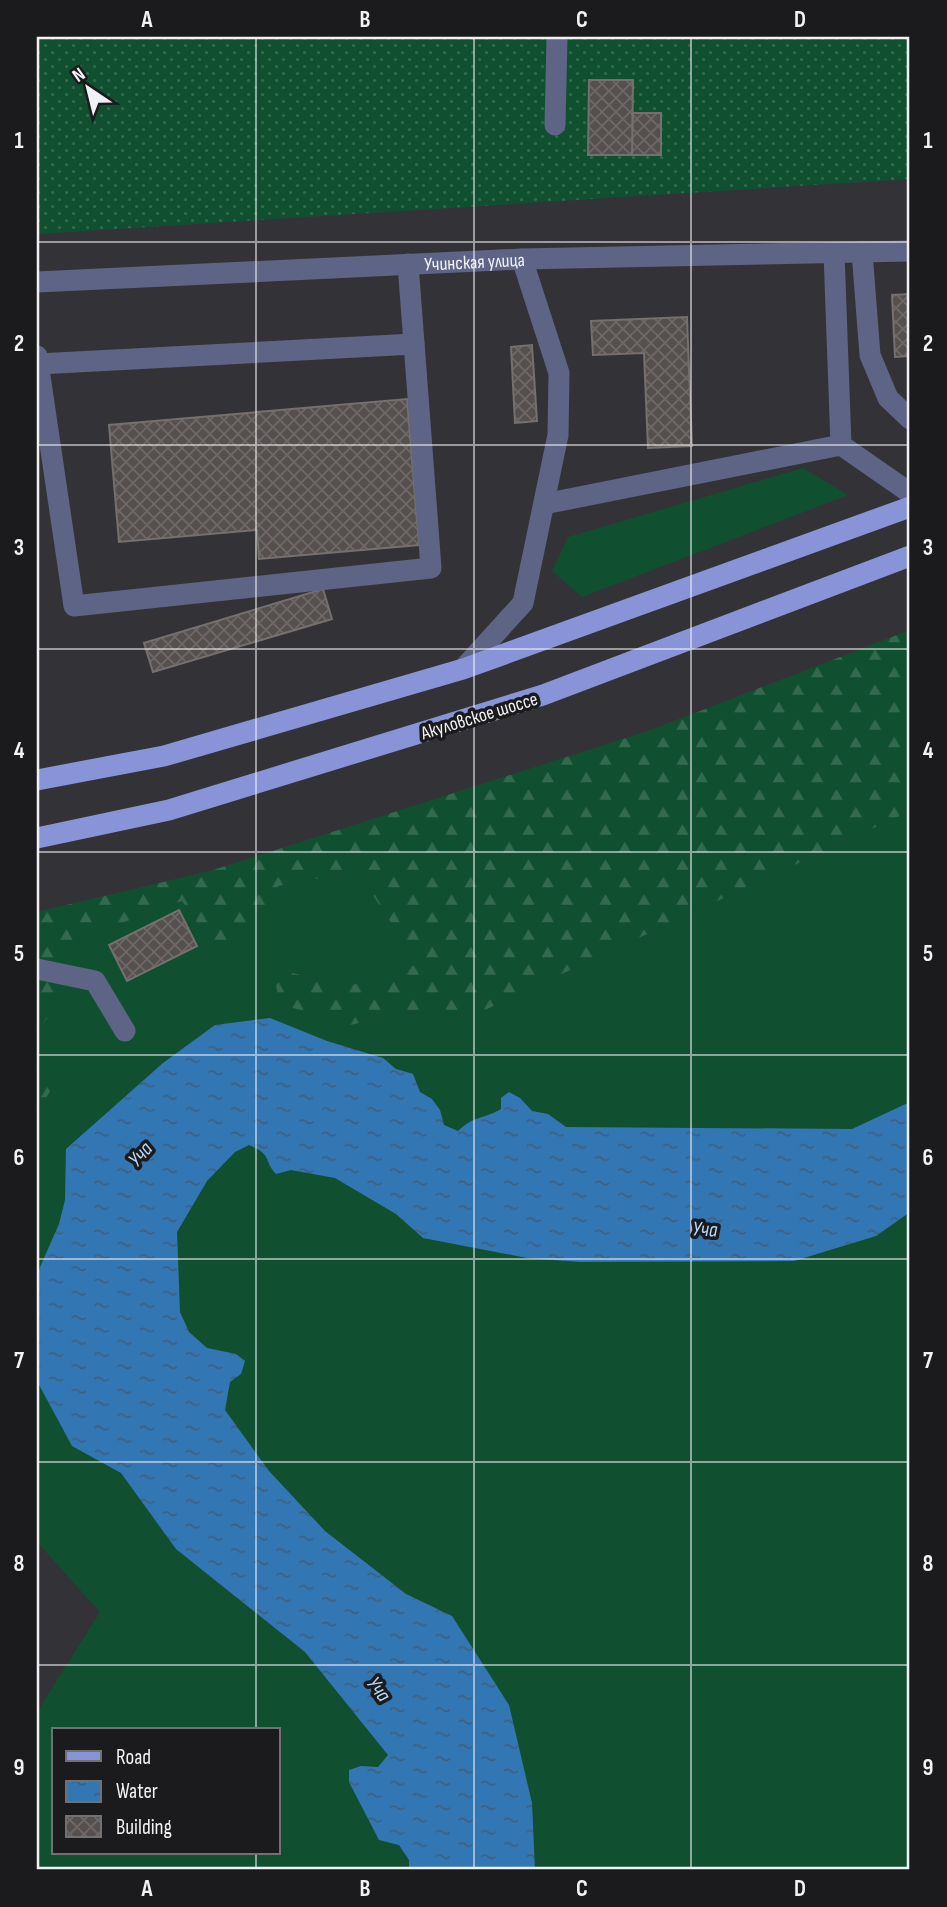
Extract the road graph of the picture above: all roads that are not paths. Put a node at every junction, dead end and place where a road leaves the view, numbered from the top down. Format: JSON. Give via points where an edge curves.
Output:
{"nodes":[{"id":1,"x":557,"y":37,"type":"edge"},
{"id":2,"x":555,"y":125,"type":"dead end"},
{"id":3,"x":910,"y":251,"type":"edge"},
{"id":4,"x":862,"y":252,"type":"junction"},
{"id":5,"x":834,"y":253,"type":"junction"},
{"id":6,"x":522,"y":259,"type":"junction"},
{"id":7,"x":408,"y":264,"type":"junction"},
{"id":8,"x":37,"y":282,"type":"edge"},
{"id":9,"x":414,"y":344,"type":"junction"},
{"id":10,"x":37,"y":360,"type":"edge"},
{"id":11,"x":910,"y":419,"type":"edge"},
{"id":12,"x":841,"y":444,"type":"junction"},
{"id":13,"x":910,"y":493,"type":"edge"},
{"id":14,"x":544,"y":504,"type":"junction"},
{"id":15,"x":910,"y":507,"type":"edge"},
{"id":16,"x":910,"y":556,"type":"edge"},
{"id":17,"x":463,"y":669,"type":"junction"},
{"id":18,"x":37,"y":780,"type":"edge"},
{"id":19,"x":37,"y":838,"type":"edge"},
{"id":20,"x":37,"y":969,"type":"edge"},
{"id":21,"x":125,"y":1031,"type":"dead end"}],
"edges":[{"from":1,"to":2,"type":"street"},
{"from":3,"to":4,"type":"street","name":"Учинская улица"},
{"from":4,"to":5,"type":"street","name":"Учинская улица"},
{"from":4,"to":11,"type":"street","via":[[870,355],[888,398]]},
{"from":5,"to":6,"type":"street","name":"Учинская улица"},
{"from":5,"to":12,"type":"street"},
{"from":6,"to":7,"type":"street","name":"Учинская улица"},
{"from":6,"to":14,"type":"street","via":[[559,373],[558,435]]},
{"from":7,"to":8,"type":"street","name":"Учинская улица"},
{"from":7,"to":9,"type":"street"},
{"from":9,"to":10,"type":"street"},
{"from":9,"to":10,"type":"street","via":[[430,568],[74,606]]},
{"from":12,"to":13,"type":"street"},
{"from":12,"to":14,"type":"street"},
{"from":14,"to":17,"type":"street","via":[[523,603]]},
{"from":15,"to":17,"type":"main road"},
{"from":16,"to":19,"type":"main road","name":"Акуловское шоссе","via":[[543,695],[169,810]]},
{"from":17,"to":18,"type":"main road","via":[[164,756]]},
{"from":20,"to":21,"type":"street","via":[[95,981]]}]}
